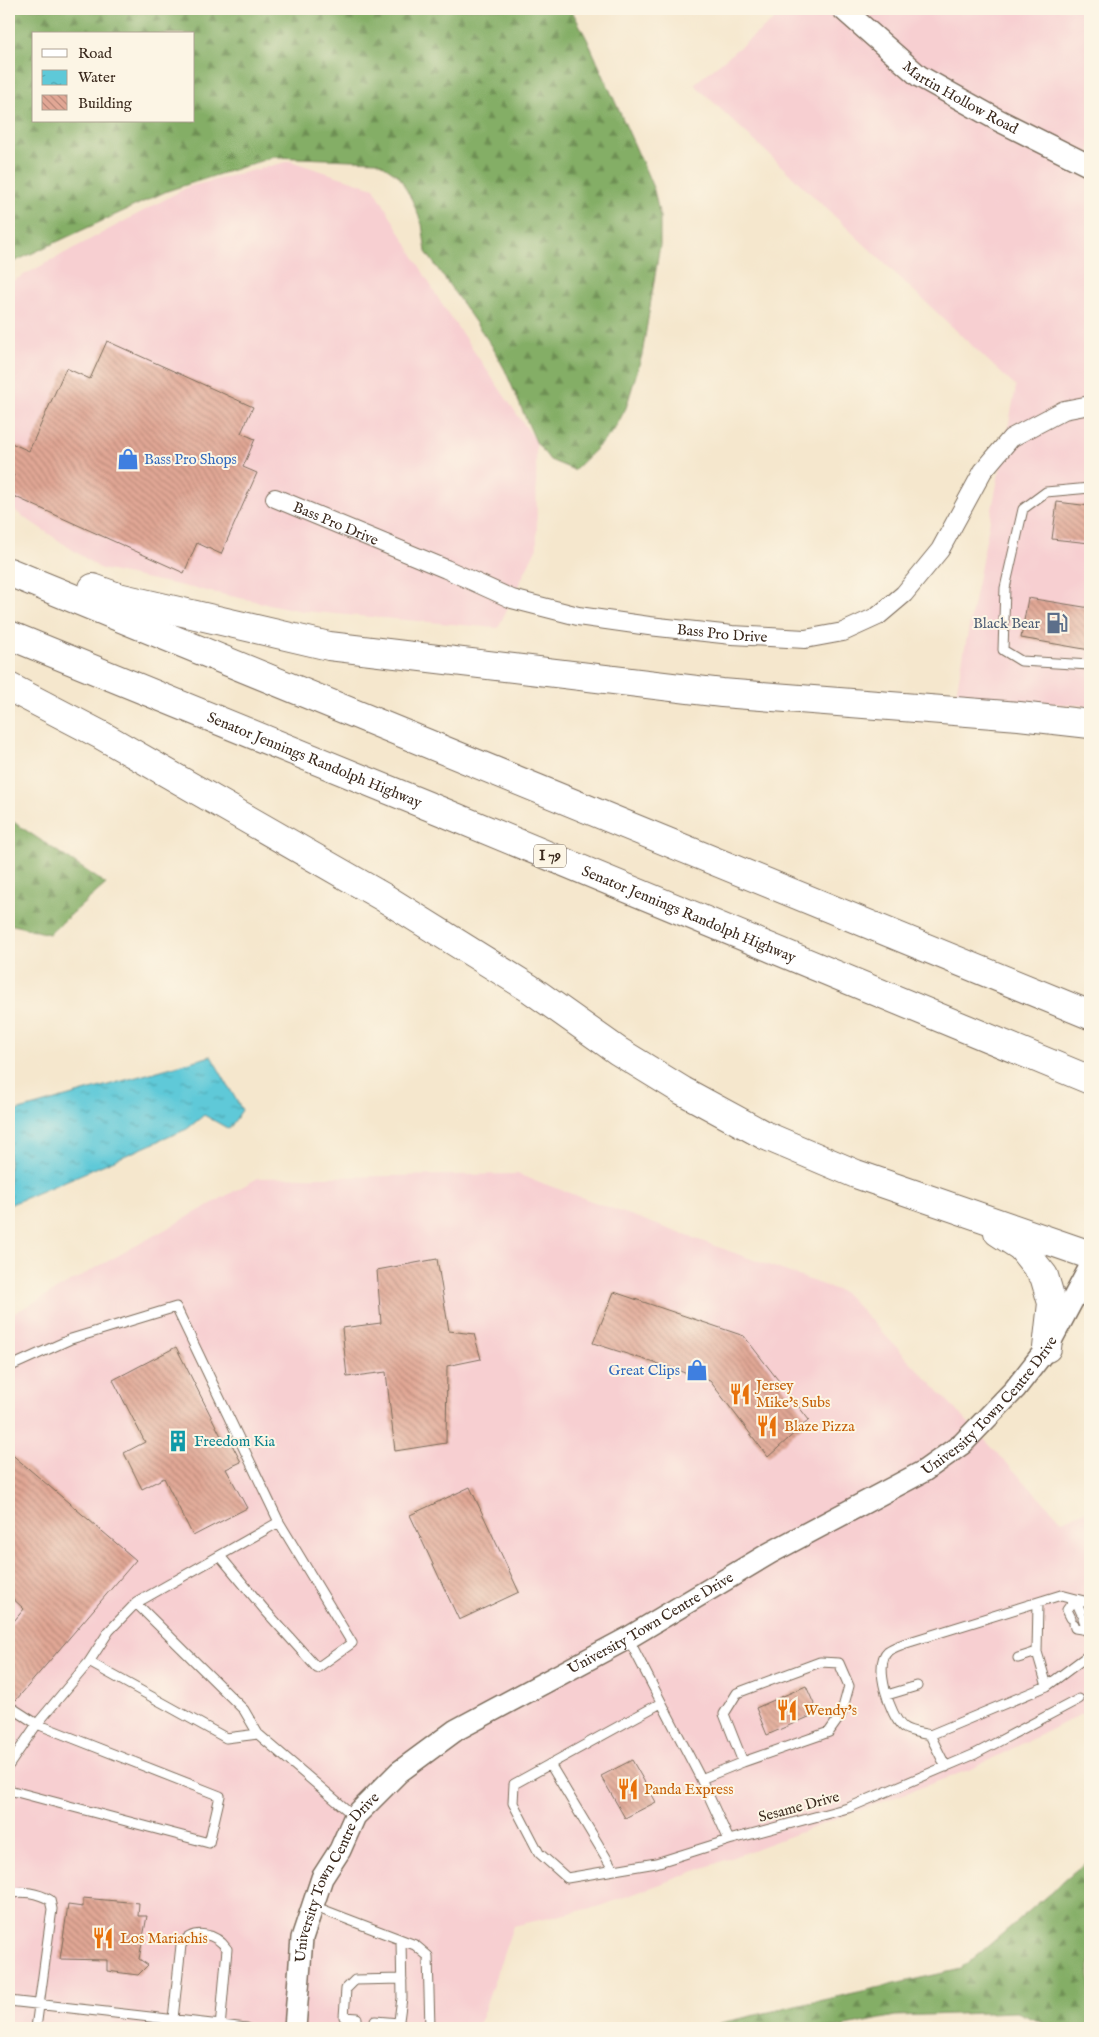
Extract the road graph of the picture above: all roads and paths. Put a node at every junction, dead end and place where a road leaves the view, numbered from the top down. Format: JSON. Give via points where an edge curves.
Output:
{"nodes":[{"id":1,"x":843,"y":9,"type":"edge"},
{"id":2,"x":1090,"y":166,"type":"edge"},
{"id":3,"x":1090,"y":405,"type":"edge"},
{"id":4,"x":1090,"y":488,"type":"edge"},
{"id":5,"x":275,"y":498,"type":"dead end"},
{"id":6,"x":9,"y":557,"type":"edge"},
{"id":7,"x":9,"y":572,"type":"edge"},
{"id":8,"x":9,"y":635,"type":"edge"},
{"id":9,"x":1090,"y":666,"type":"edge"},
{"id":10,"x":9,"y":687,"type":"edge"},
{"id":11,"x":1090,"y":724,"type":"edge"},
{"id":12,"x":1090,"y":1015,"type":"edge"},
{"id":13,"x":1090,"y":1080,"type":"edge"},
{"id":14,"x":969,"y":1213,"type":"junction"},
{"id":15,"x":1090,"y":1255,"type":"edge"},
{"id":16,"x":1090,"y":1267,"type":"edge"},
{"id":17,"x":1047,"y":1348,"type":"junction"},
{"id":18,"x":9,"y":1367,"type":"edge"},
{"id":19,"x":279,"y":1522,"type":"junction"},
{"id":20,"x":220,"y":1556,"type":"junction"},
{"id":21,"x":1075,"y":1598,"type":"junction"},
{"id":22,"x":136,"y":1603,"type":"junction"},
{"id":23,"x":1038,"y":1603,"type":"junction"},
{"id":24,"x":1090,"y":1608,"type":"edge"},
{"id":25,"x":1090,"y":1632,"type":"edge"},
{"id":26,"x":628,"y":1638,"type":"junction"},
{"id":27,"x":1037,"y":1652,"type":"junction"},
{"id":28,"x":1090,"y":1654,"type":"edge"},
{"id":29,"x":1018,"y":1658,"type":"dead end"},
{"id":30,"x":89,"y":1662,"type":"junction"},
{"id":31,"x":918,"y":1686,"type":"dead end"},
{"id":32,"x":1047,"y":1686,"type":"junction"},
{"id":33,"x":887,"y":1695,"type":"junction"},
{"id":34,"x":1078,"y":1699,"type":"dead end"},
{"id":35,"x":661,"y":1703,"type":"junction"},
{"id":36,"x":9,"y":1706,"type":"edge"},
{"id":37,"x":38,"y":1724,"type":"junction"},
{"id":38,"x":258,"y":1734,"type":"junction"},
{"id":39,"x":930,"y":1735,"type":"junction"},
{"id":40,"x":742,"y":1762,"type":"junction"},
{"id":41,"x":550,"y":1764,"type":"junction"},
{"id":42,"x":9,"y":1765,"type":"edge"},
{"id":43,"x":946,"y":1767,"type":"junction"},
{"id":44,"x":701,"y":1779,"type":"junction"},
{"id":45,"x":9,"y":1790,"type":"edge"},
{"id":46,"x":354,"y":1816,"type":"junction"},
{"id":47,"x":729,"y":1840,"type":"junction"},
{"id":48,"x":613,"y":1869,"type":"junction"},
{"id":49,"x":9,"y":1894,"type":"edge"},
{"id":50,"x":313,"y":1906,"type":"junction"},
{"id":51,"x":401,"y":1940,"type":"junction"},
{"id":52,"x":402,"y":1979,"type":"junction"},
{"id":53,"x":9,"y":2001,"type":"edge"},
{"id":54,"x":39,"y":2004,"type":"junction"},
{"id":55,"x":356,"y":2018,"type":"dead end"},
{"id":56,"x":375,"y":2021,"type":"dead end"},
{"id":57,"x":173,"y":2024,"type":"edge"},
{"id":58,"x":398,"y":2026,"type":"edge"},
{"id":59,"x":220,"y":2027,"type":"edge"},
{"id":60,"x":36,"y":2028,"type":"edge"},
{"id":61,"x":247,"y":2028,"type":"edge"},
{"id":62,"x":295,"y":2028,"type":"edge"},
{"id":63,"x":430,"y":2028,"type":"edge"}],
"edges":[{"from":1,"to":2,"type":"street","name":"Martin Hollow Road","via":[[919,76]]},
{"from":3,"to":5,"type":"street","name":"Bass Pro Drive","via":[[1064,410],[1011,438],[983,471],[940,550],[904,594],[878,616],[843,632],[806,639],[649,626],[578,616],[521,601]]},
{"from":4,"to":9,"type":"lane","via":[[1046,492],[1024,508],[1005,588],[1003,650],[1021,661]]},
{"from":6,"to":11,"type":"highway","via":[[118,597],[329,646],[722,693]]},
{"from":7,"to":12,"type":"highway"},
{"from":8,"to":13,"type":"highway","name":"Senator Jennings Randolph Highway","number":"I 79"},
{"from":10,"to":14,"type":"highway","via":[[101,735],[384,897],[529,988],[618,1051],[682,1091],[764,1135],[856,1174]]},
{"from":14,"to":15,"type":"highway"},
{"from":14,"to":17,"type":"highway","via":[[1021,1247],[1044,1276],[1052,1303]]},
{"from":16,"to":17,"type":"street","name":"University Town Centre Drive"},
{"from":17,"to":26,"type":"street","name":"University Town Centre Drive","via":[[1015,1389],[962,1444],[924,1471],[770,1553]]},
{"from":18,"to":19,"type":"lane","via":[[71,1338],[176,1307]]},
{"from":19,"to":20,"type":"lane"},
{"from":19,"to":20,"type":"lane","via":[[352,1643],[317,1668]]},
{"from":20,"to":22,"type":"lane"},
{"from":21,"to":23,"type":"lane","via":[[1061,1595]]},
{"from":21,"to":24,"type":"lane","via":[[1088,1602]]},
{"from":21,"to":25,"type":"lane"},
{"from":21,"to":25,"type":"lane","via":[[1067,1610],[1076,1628]]},
{"from":22,"to":30,"type":"lane","via":[[109,1631]]},
{"from":22,"to":38,"type":"lane","via":[[244,1710]]},
{"from":23,"to":27,"type":"lane"},
{"from":23,"to":33,"type":"lane","via":[[888,1651],[881,1673]]},
{"from":26,"to":35,"type":"lane"},
{"from":26,"to":46,"type":"street","name":"University Town Centre Drive","via":[[456,1730],[399,1772]]},
{"from":27,"to":29,"type":"lane"},
{"from":27,"to":32,"type":"lane"},
{"from":28,"to":32,"type":"lane"},
{"from":30,"to":37,"type":"lane"},
{"from":30,"to":38,"type":"lane","via":[[226,1738]]},
{"from":31,"to":33,"type":"lane"},
{"from":32,"to":39,"type":"lane"},
{"from":33,"to":39,"type":"lane","via":[[894,1716],[904,1728]]},
{"from":34,"to":43,"type":"lane","name":"Sesame Drive"},
{"from":35,"to":41,"type":"lane"},
{"from":35,"to":44,"type":"lane"},
{"from":36,"to":37,"type":"lane"},
{"from":37,"to":42,"type":"lane"},
{"from":37,"to":45,"type":"lane","via":[[220,1796],[209,1843]]},
{"from":38,"to":46,"type":"lane"},
{"from":39,"to":43,"type":"lane"},
{"from":40,"to":40,"type":"lane","via":[[828,1732],[841,1715],[849,1686],[840,1663],[820,1662],[737,1693],[724,1714]]},
{"from":40,"to":44,"type":"lane"},
{"from":41,"to":48,"type":"lane"},
{"from":41,"to":48,"type":"lane","name":"Sesame Drive","via":[[514,1784],[513,1803],[539,1853],[567,1878]]},
{"from":43,"to":47,"type":"lane","name":"Sesame Drive","via":[[848,1808]]},
{"from":44,"to":47,"type":"lane"},
{"from":46,"to":50,"type":"street","name":"University Town Centre Drive","via":[[340,1850],[322,1878]]},
{"from":47,"to":48,"type":"lane","name":"Sesame Drive","via":[[656,1863]]},
{"from":49,"to":54,"type":"lane","via":[[40,1894],[50,1900],[52,1910]]},
{"from":50,"to":51,"type":"lane"},
{"from":50,"to":62,"type":"street","name":"University Town Centre Drive","via":[[302,1938]]},
{"from":51,"to":52,"type":"lane"},
{"from":51,"to":63,"type":"lane","via":[[415,1945],[428,1956]]},
{"from":52,"to":55,"type":"lane","via":[[355,1980],[346,1989],[344,2017]]},
{"from":52,"to":58,"type":"lane"},
{"from":53,"to":54,"type":"lane"},
{"from":54,"to":57,"type":"lane"},
{"from":54,"to":60,"type":"lane"},
{"from":56,"to":58,"type":"lane"},
{"from":57,"to":59,"type":"lane"},
{"from":57,"to":59,"type":"lane","via":[[181,1946],[193,1934],[215,1936],[227,1949]]},
{"from":59,"to":61,"type":"lane"}]}
